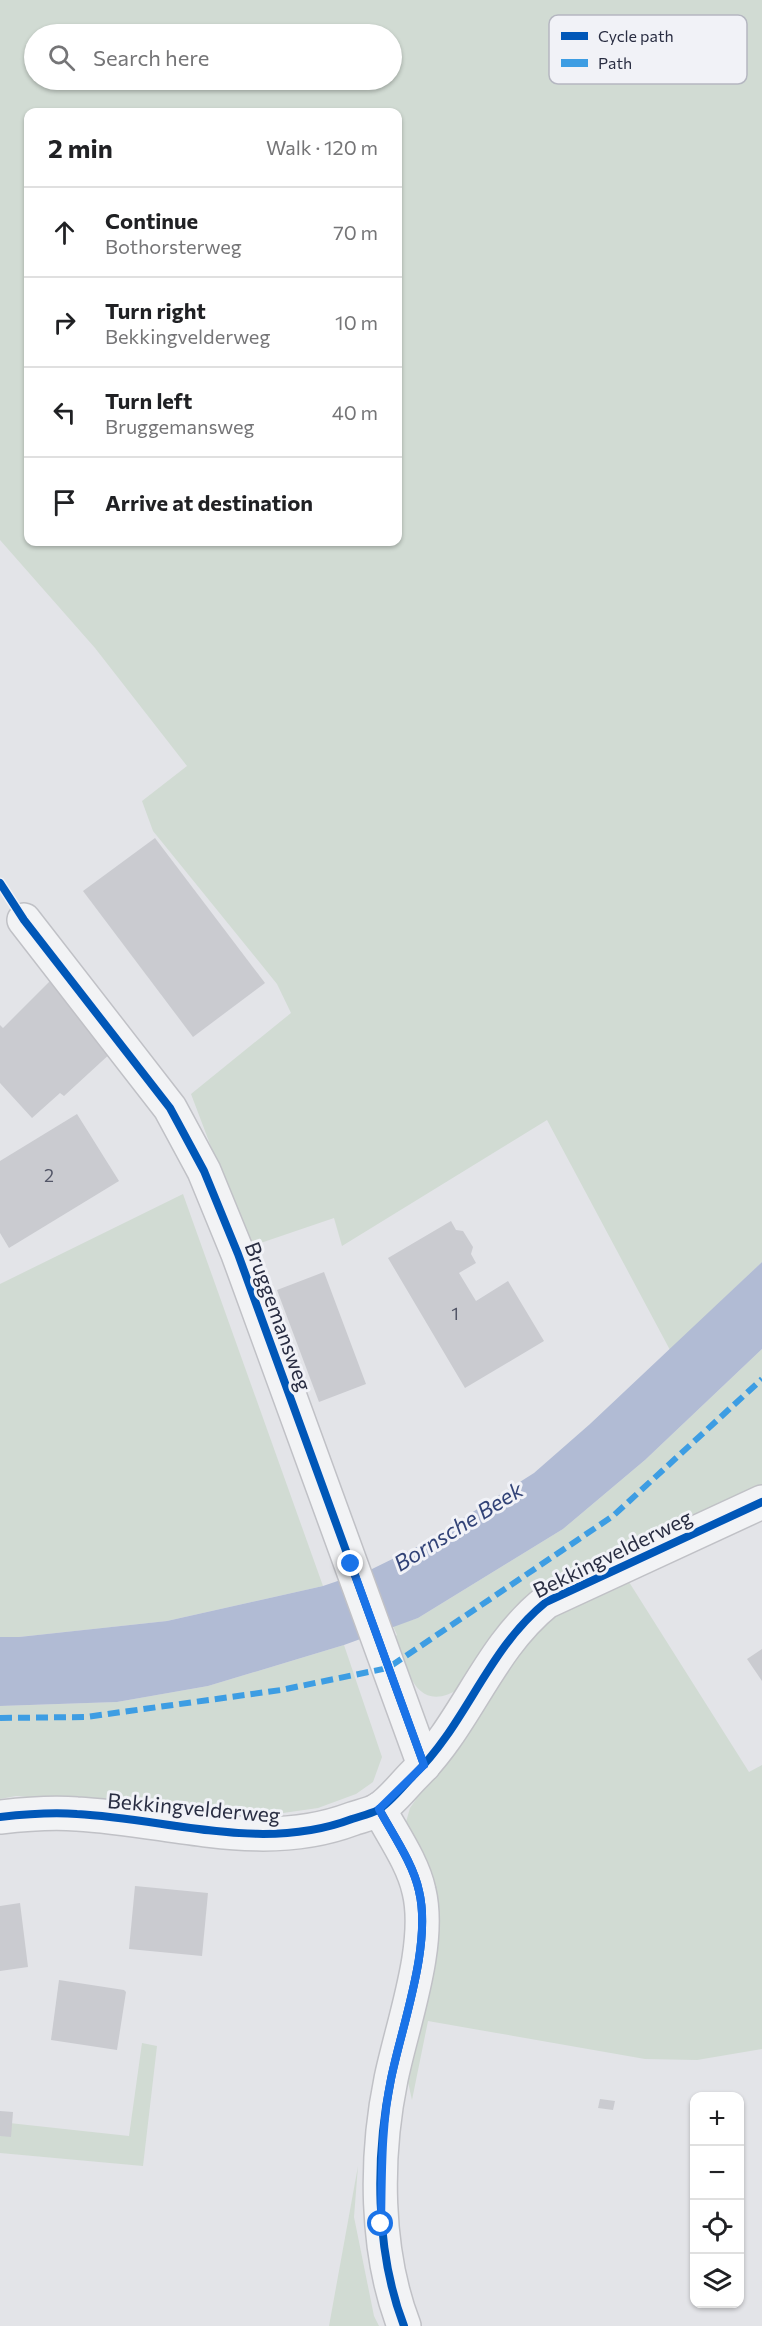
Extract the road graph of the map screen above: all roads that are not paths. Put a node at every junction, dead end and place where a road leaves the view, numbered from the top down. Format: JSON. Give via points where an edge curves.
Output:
{"nodes":[{"id":1,"x":24,"y":920,"type":"dead end"},
{"id":2,"x":762,"y":1502,"type":"edge"},
{"id":3,"x":424,"y":1765,"type":"junction"},
{"id":4,"x":379,"y":1809,"type":"junction"},
{"id":5,"x":0,"y":1817,"type":"edge"},
{"id":6,"x":404,"y":2326,"type":"edge"}],
"edges":[{"from":1,"to":3,"type":"street","name":"Bruggemansweg","via":[[170,1108],[204,1171],[238,1254]]},
{"from":2,"to":3,"type":"street","name":"Bekkingvelderweg","via":[[546,1602],[507,1641]]},
{"from":3,"to":4,"type":"street","name":"Bekkingvelderweg"},
{"from":4,"to":5,"type":"street","name":"Bekkingvelderweg","via":[[305,1833],[260,1835],[77,1814]]},
{"from":4,"to":6,"type":"street","via":[[419,1890],[423,1924],[413,1986],[390,2080],[382,2148],[381,2224],[394,2300]]}]}
